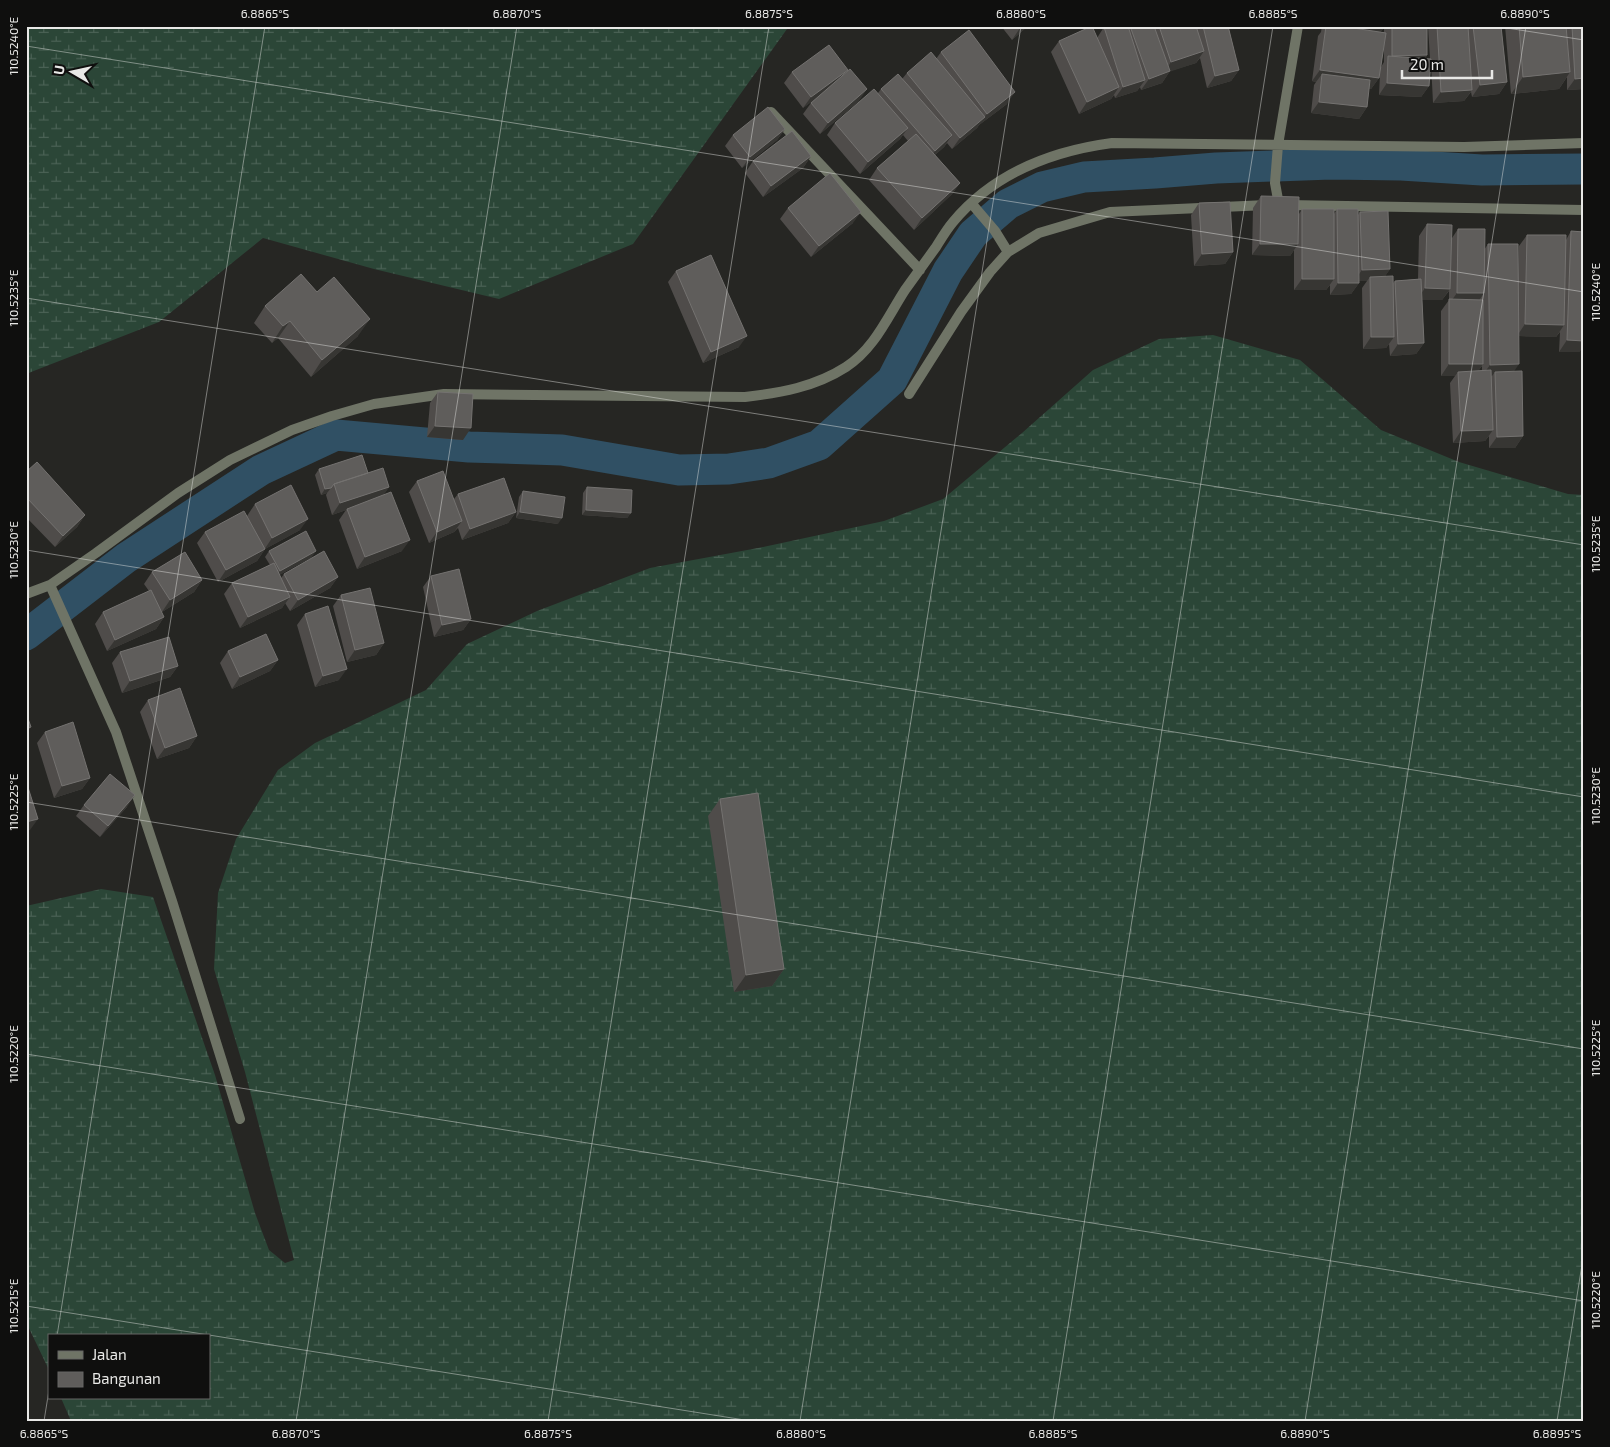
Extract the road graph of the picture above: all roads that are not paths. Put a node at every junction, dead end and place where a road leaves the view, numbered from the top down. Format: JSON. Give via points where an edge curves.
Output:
{"nodes":[{"id":1,"x":1298,"y":26,"type":"edge"},
{"id":2,"x":768,"y":109,"type":"edge"},
{"id":3,"x":1584,"y":143,"type":"edge"},
{"id":4,"x":1279,"y":149,"type":"junction"},
{"id":5,"x":972,"y":204,"type":"junction"},
{"id":6,"x":1278,"y":205,"type":"junction"},
{"id":7,"x":1584,"y":210,"type":"edge"},
{"id":8,"x":1008,"y":252,"type":"junction"},
{"id":9,"x":920,"y":270,"type":"junction"},
{"id":10,"x":909,"y":394,"type":"dead end"},
{"id":11,"x":50,"y":585,"type":"junction"},
{"id":12,"x":26,"y":594,"type":"edge"},
{"id":13,"x":240,"y":1119,"type":"dead end"}],
"edges":[{"from":1,"to":4,"type":"street"},
{"from":2,"to":9,"type":"street"},
{"from":3,"to":4,"type":"street","via":[[1464,148]]},
{"from":4,"to":5,"type":"street","via":[[1112,143],[1086,147],[1061,153],[1014,173]]},
{"from":4,"to":6,"type":"street","via":[[1275,183]]},
{"from":5,"to":8,"type":"street"},
{"from":5,"to":9,"type":"street","via":[[953,222]]},
{"from":6,"to":7,"type":"street"},
{"from":6,"to":8,"type":"street","via":[[1110,212],[1038,233]]},
{"from":8,"to":10,"type":"street","via":[[961,312]]},
{"from":9,"to":11,"type":"street","via":[[875,340],[860,356],[845,368],[794,390],[745,396],[444,394],[374,404],[292,430],[230,460],[178,493]]},
{"from":11,"to":12,"type":"street"},
{"from":11,"to":13,"type":"street","via":[[116,732]]}]}
